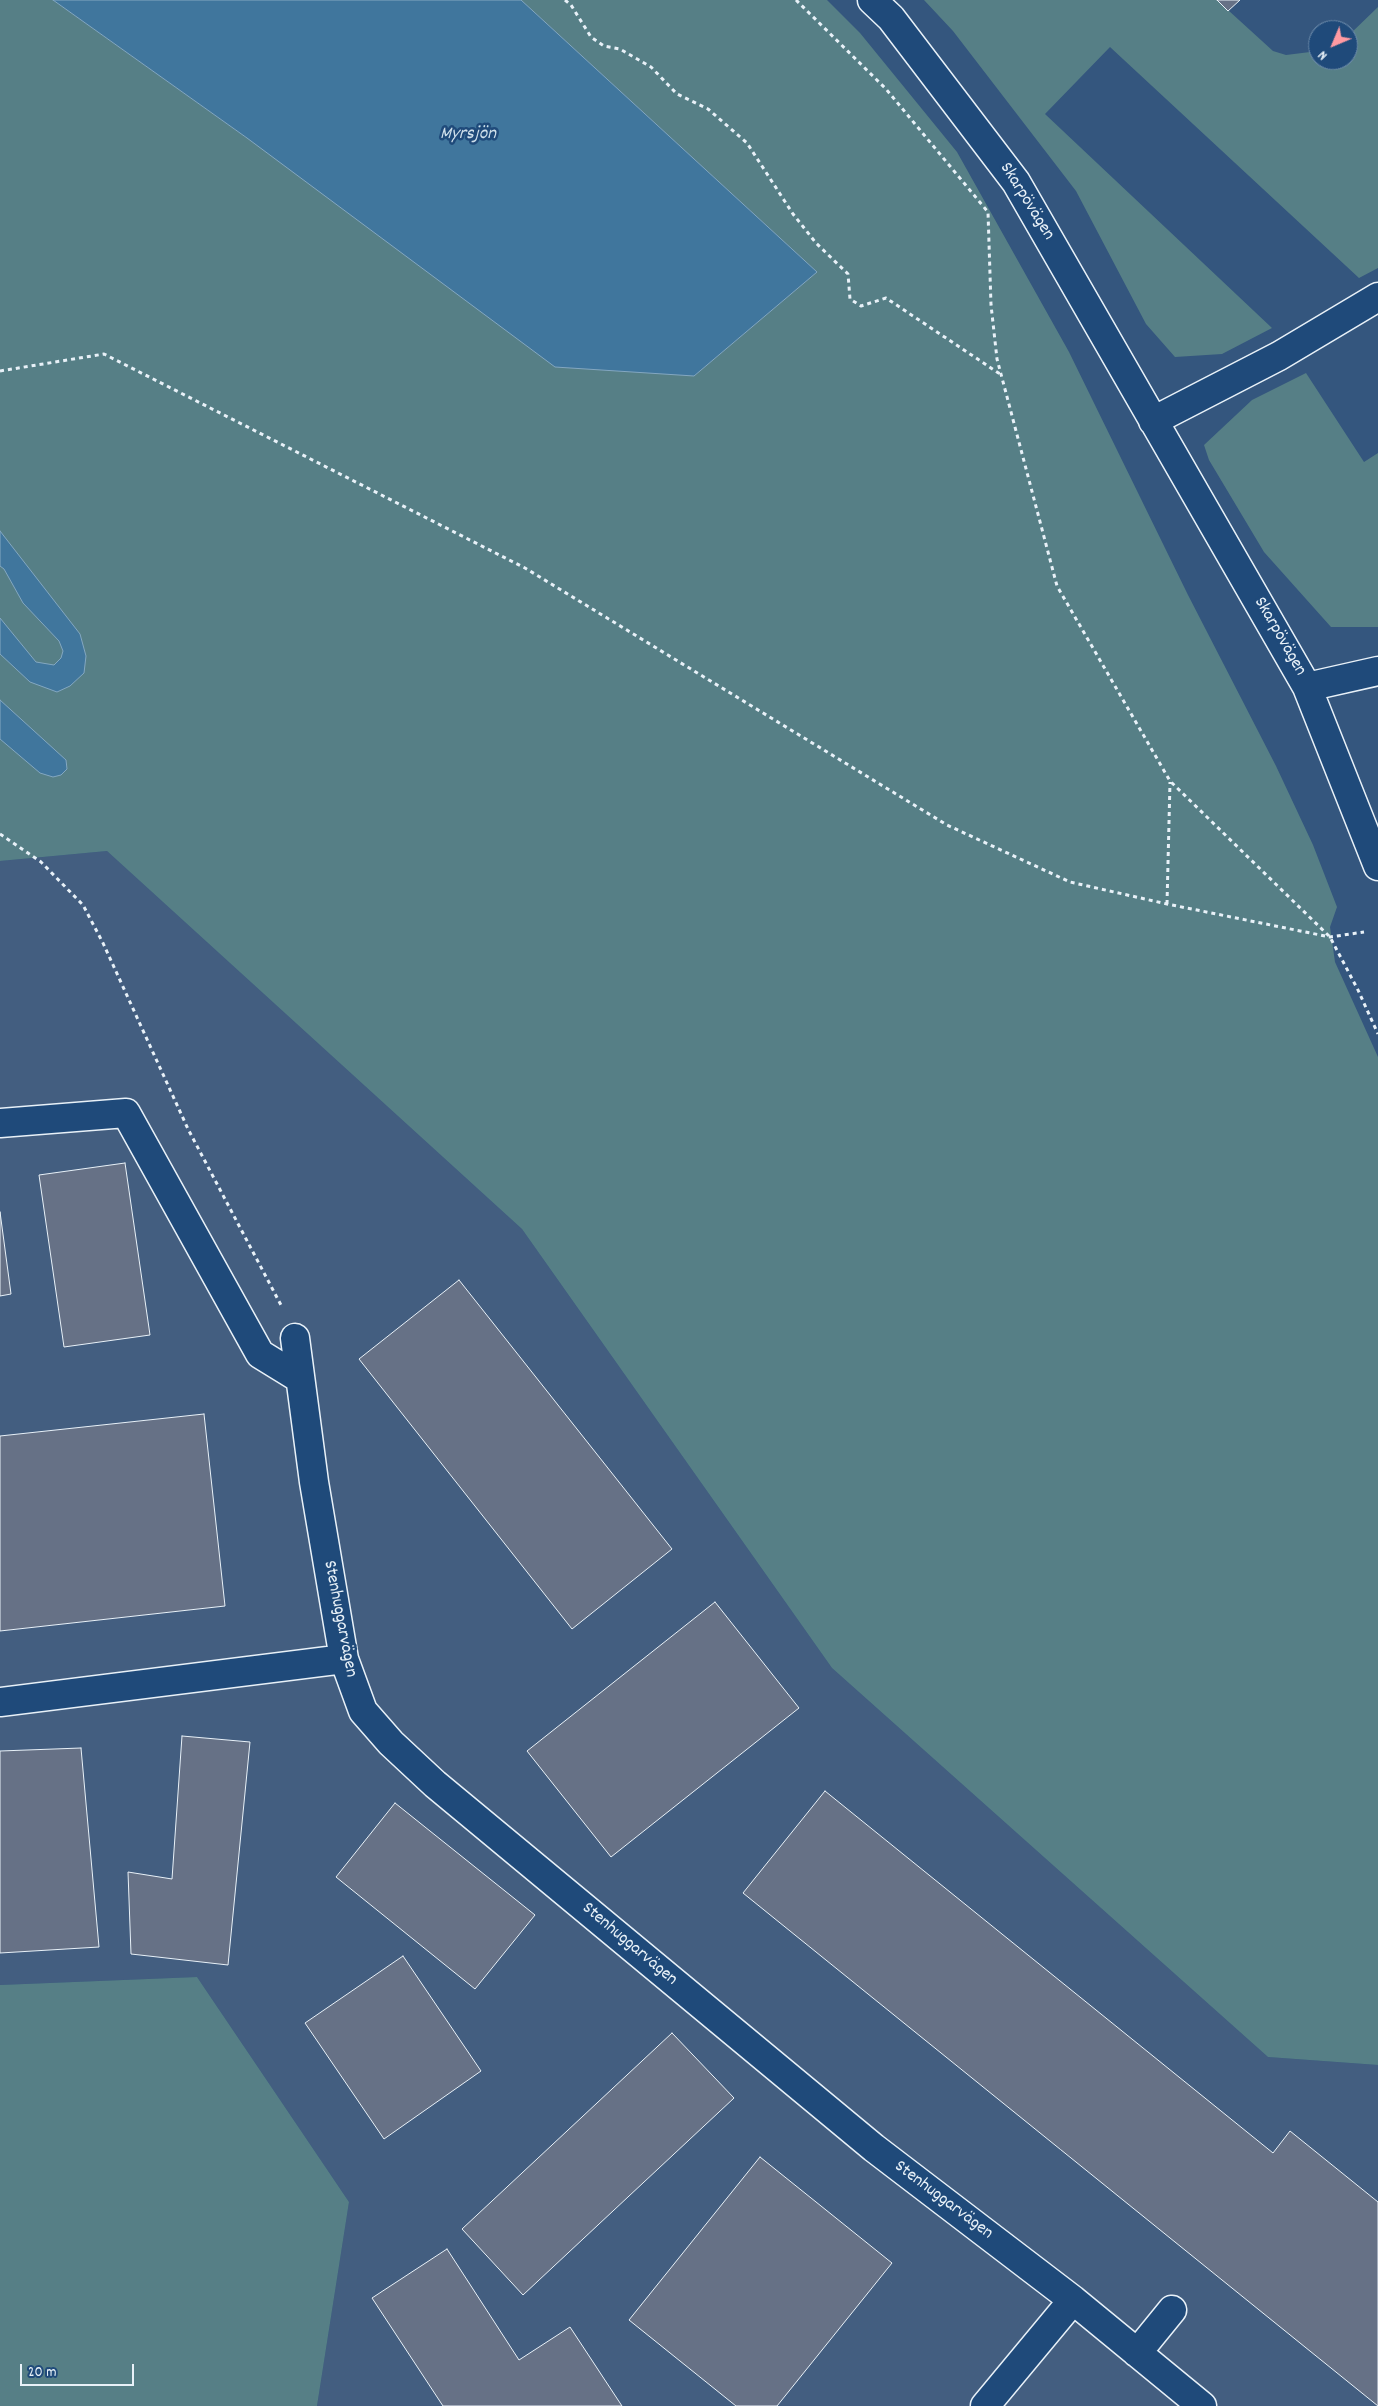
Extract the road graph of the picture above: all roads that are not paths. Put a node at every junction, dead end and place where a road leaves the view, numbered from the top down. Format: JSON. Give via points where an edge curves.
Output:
{"nodes":[{"id":1,"x":872,"y":0,"type":"edge"},
{"id":2,"x":1378,"y":297,"type":"edge"},
{"id":3,"x":1153,"y":421,"type":"junction"},
{"id":4,"x":1378,"y":671,"type":"edge"},
{"id":5,"x":1307,"y":687,"type":"junction"},
{"id":6,"x":1378,"y":866,"type":"edge"},
{"id":7,"x":0,"y":1122,"type":"edge"},
{"id":8,"x":295,"y":1338,"type":"road end"},
{"id":9,"x":299,"y":1378,"type":"junction"},
{"id":10,"x":344,"y":1659,"type":"junction"},
{"id":11,"x":0,"y":1702,"type":"edge"},
{"id":12,"x":1073,"y":2300,"type":"junction"},
{"id":13,"x":1172,"y":2310,"type":"dead end"},
{"id":14,"x":1137,"y":2353,"type":"junction"},
{"id":15,"x":985,"y":2406,"type":"edge"},
{"id":16,"x":1202,"y":2406,"type":"edge"}],
"edges":[{"from":1,"to":3,"type":"street","name":"Skarpövägen","via":[[891,18],[1016,182]]},
{"from":2,"to":3,"type":"street","via":[[1279,356]]},
{"from":3,"to":5,"type":"street","name":"Skarpövägen"},
{"from":4,"to":5,"type":"street"},
{"from":5,"to":6,"type":"street","name":"Skarpövägen"},
{"from":7,"to":9,"type":"street","via":[[126,1113],[260,1354]]},
{"from":8,"to":9,"type":"street","name":"Stenhuggarvägen"},
{"from":9,"to":10,"type":"street","name":"Stenhuggarvägen"},
{"from":10,"to":11,"type":"street"},
{"from":10,"to":12,"type":"street","name":"Stenhuggarvägen","via":[[363,1711],[391,1743],[435,1784],[874,2148]]},
{"from":12,"to":14,"type":"street","name":"Stenhuggarvägen"},
{"from":12,"to":15,"type":"street"},
{"from":13,"to":14,"type":"street"},
{"from":14,"to":16,"type":"street","name":"Stenhuggarvägen"}]}
